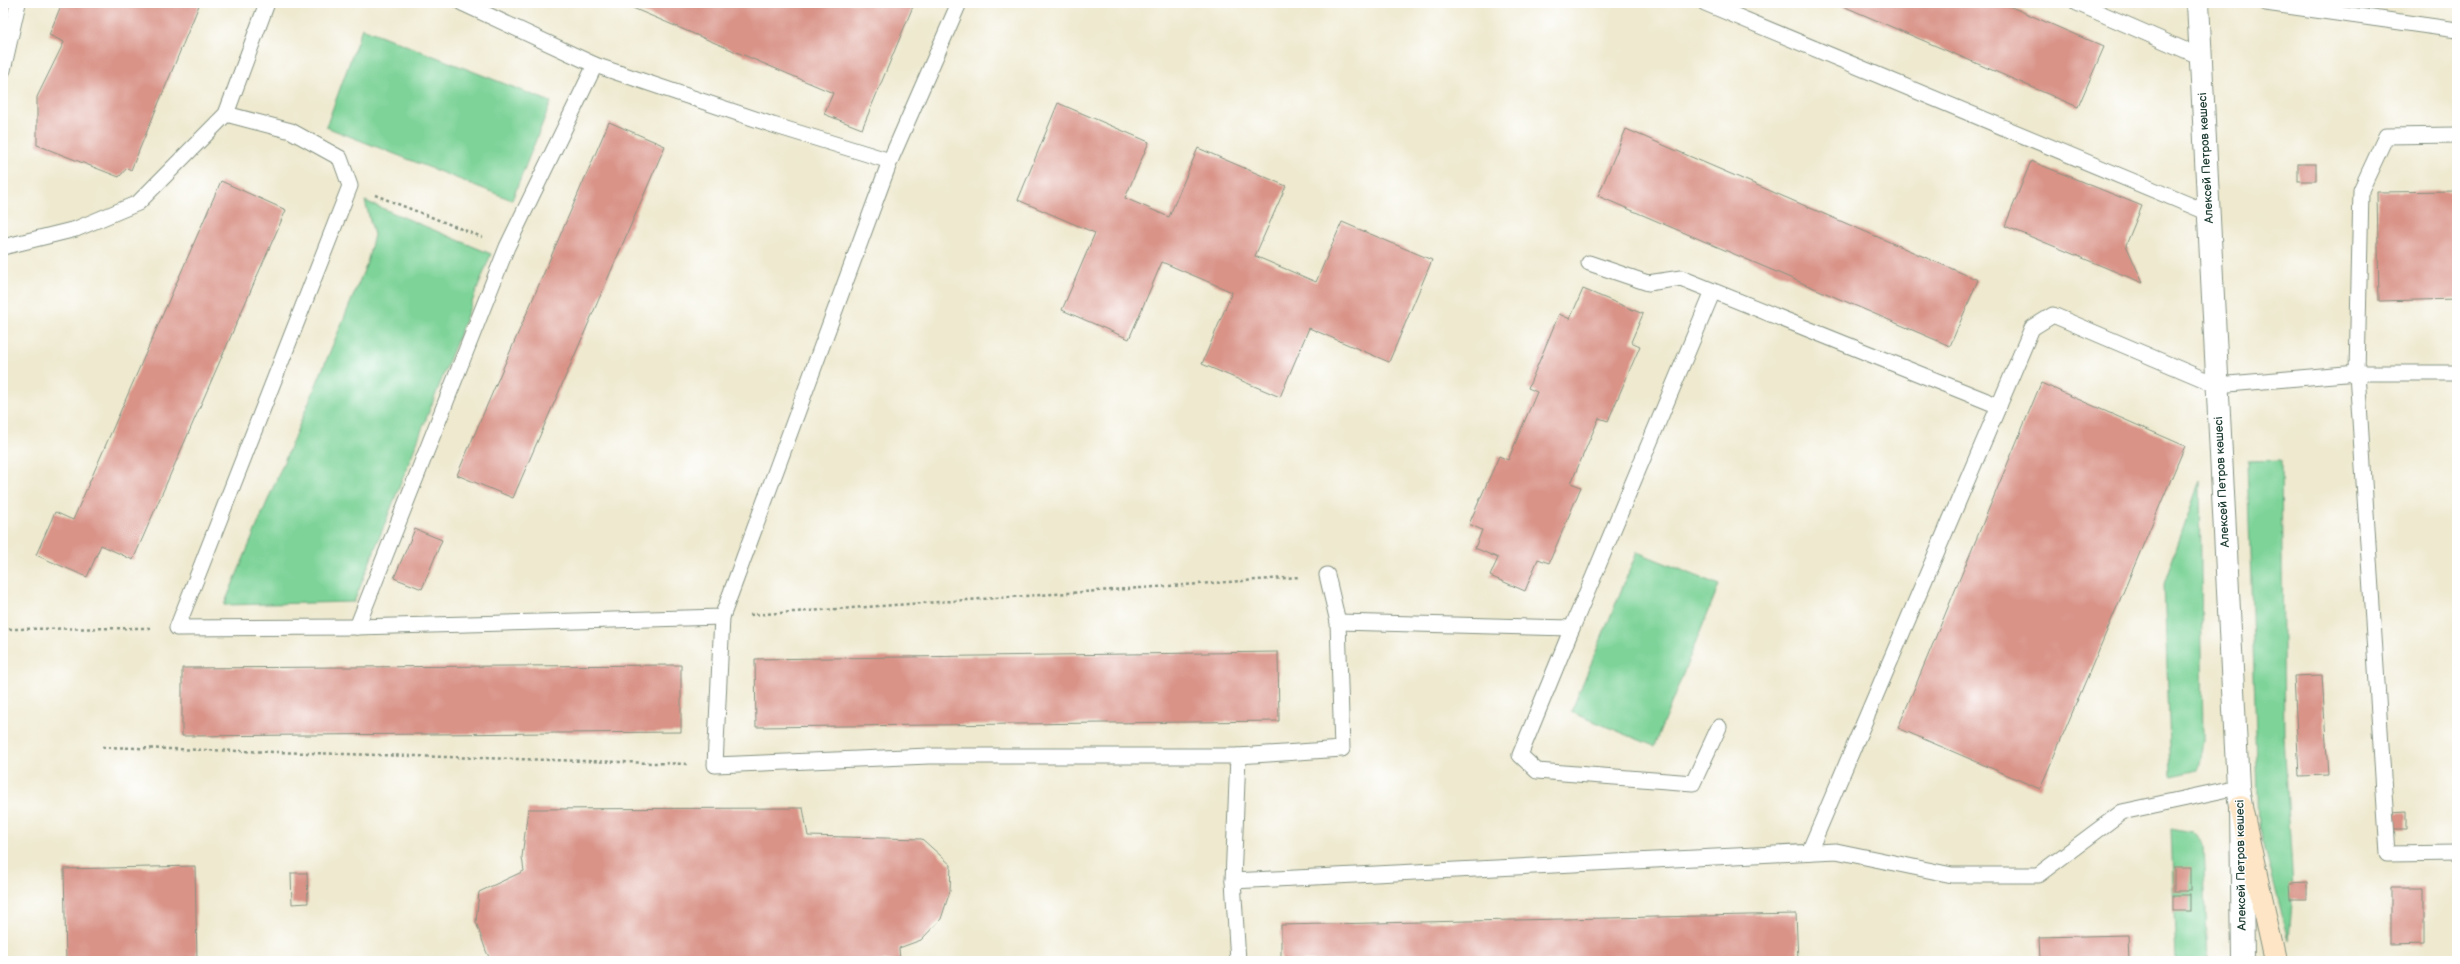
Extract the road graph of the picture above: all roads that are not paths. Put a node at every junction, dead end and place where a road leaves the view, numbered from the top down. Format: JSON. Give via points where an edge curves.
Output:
{"nodes":[{"id":1,"x":18,"y":3,"type":"edge"},
{"id":2,"x":267,"y":3,"type":"edge"},
{"id":3,"x":462,"y":3,"type":"edge"},
{"id":4,"x":959,"y":3,"type":"edge"},
{"id":5,"x":1705,"y":3,"type":"edge"},
{"id":6,"x":2077,"y":3,"type":"edge"},
{"id":7,"x":2198,"y":3,"type":"edge"},
{"id":8,"x":2266,"y":3,"type":"edge"},
{"id":9,"x":2457,"y":30,"type":"edge"},
{"id":10,"x":2201,"y":57,"type":"junction"},
{"id":11,"x":595,"y":65,"type":"junction"},
{"id":12,"x":3,"y":70,"type":"edge"},
{"id":13,"x":226,"y":114,"type":"junction"},
{"id":14,"x":2457,"y":135,"type":"edge"},
{"id":15,"x":890,"y":161,"type":"junction"},
{"id":16,"x":2209,"y":213,"type":"junction"},
{"id":17,"x":3,"y":247,"type":"edge"},
{"id":18,"x":1589,"y":263,"type":"dead end"},
{"id":19,"x":1713,"y":291,"type":"junction"},
{"id":20,"x":2357,"y":373,"type":"junction"},
{"id":21,"x":2457,"y":373,"type":"edge"},
{"id":22,"x":2217,"y":385,"type":"junction"},
{"id":23,"x":1999,"y":406,"type":"junction"},
{"id":24,"x":1327,"y":575,"type":"road end"},
{"id":25,"x":722,"y":617,"type":"junction"},
{"id":26,"x":1338,"y":622,"type":"junction"},
{"id":27,"x":357,"y":627,"type":"junction"},
{"id":28,"x":1572,"y":628,"type":"junction"},
{"id":29,"x":1719,"y":727,"type":"dead end"},
{"id":30,"x":1238,"y":756,"type":"junction"},
{"id":31,"x":2240,"y":797,"type":"junction"},
{"id":32,"x":1809,"y":852,"type":"junction"},
{"id":33,"x":2457,"y":854,"type":"edge"},
{"id":34,"x":1233,"y":881,"type":"junction"},
{"id":35,"x":1238,"y":961,"type":"edge"},
{"id":36,"x":2243,"y":961,"type":"edge"},
{"id":37,"x":2275,"y":961,"type":"edge"}],
"edges":[{"from":1,"to":12,"type":"lane"},
{"from":2,"to":13,"type":"lane"},
{"from":3,"to":11,"type":"lane"},
{"from":4,"to":15,"type":"lane"},
{"from":5,"to":16,"type":"lane"},
{"from":6,"to":10,"type":"lane"},
{"from":7,"to":10,"type":"street","name":"Алексей Петров көшесі"},
{"from":8,"to":9,"type":"lane"},
{"from":10,"to":16,"type":"street","name":"Алексей Петров көшесі"},
{"from":11,"to":15,"type":"lane"},
{"from":11,"to":27,"type":"lane","via":[[507,247]]},
{"from":13,"to":17,"type":"lane","via":[[138,204],[76,228]]},
{"from":13,"to":27,"type":"lane","via":[[291,132],[340,158],[350,186],[177,628]]},
{"from":14,"to":20,"type":"lane","via":[[2386,136],[2361,190]]},
{"from":15,"to":25,"type":"lane"},
{"from":16,"to":22,"type":"street","name":"Алексей Петров көшесі"},
{"from":18,"to":19,"type":"lane","via":[[1648,283],[1681,278]]},
{"from":19,"to":23,"type":"lane"},
{"from":19,"to":28,"type":"lane"},
{"from":20,"to":21,"type":"lane"},
{"from":20,"to":22,"type":"lane"},
{"from":20,"to":33,"type":"lane","via":[[2388,854]]},
{"from":22,"to":23,"type":"lane","via":[[2053,315],[2032,328]]},
{"from":22,"to":31,"type":"street","name":"Алексей Петров көшесі"},
{"from":23,"to":32,"type":"lane"},
{"from":24,"to":26,"type":"lane"},
{"from":25,"to":27,"type":"lane"},
{"from":25,"to":30,"type":"lane","via":[[715,765],[929,756]]},
{"from":26,"to":28,"type":"lane"},
{"from":26,"to":30,"type":"lane","via":[[1342,749]]},
{"from":28,"to":29,"type":"lane","via":[[1520,755],[1537,771],[1693,783]]},
{"from":30,"to":34,"type":"lane"},
{"from":31,"to":32,"type":"lane","via":[[2122,812],[2038,875],[1952,875],[1836,851]]},
{"from":31,"to":36,"type":"street","name":"Алексей Петров көшесі"},
{"from":31,"to":37,"type":"main road"},
{"from":32,"to":34,"type":"lane"},
{"from":34,"to":35,"type":"lane"}]}
